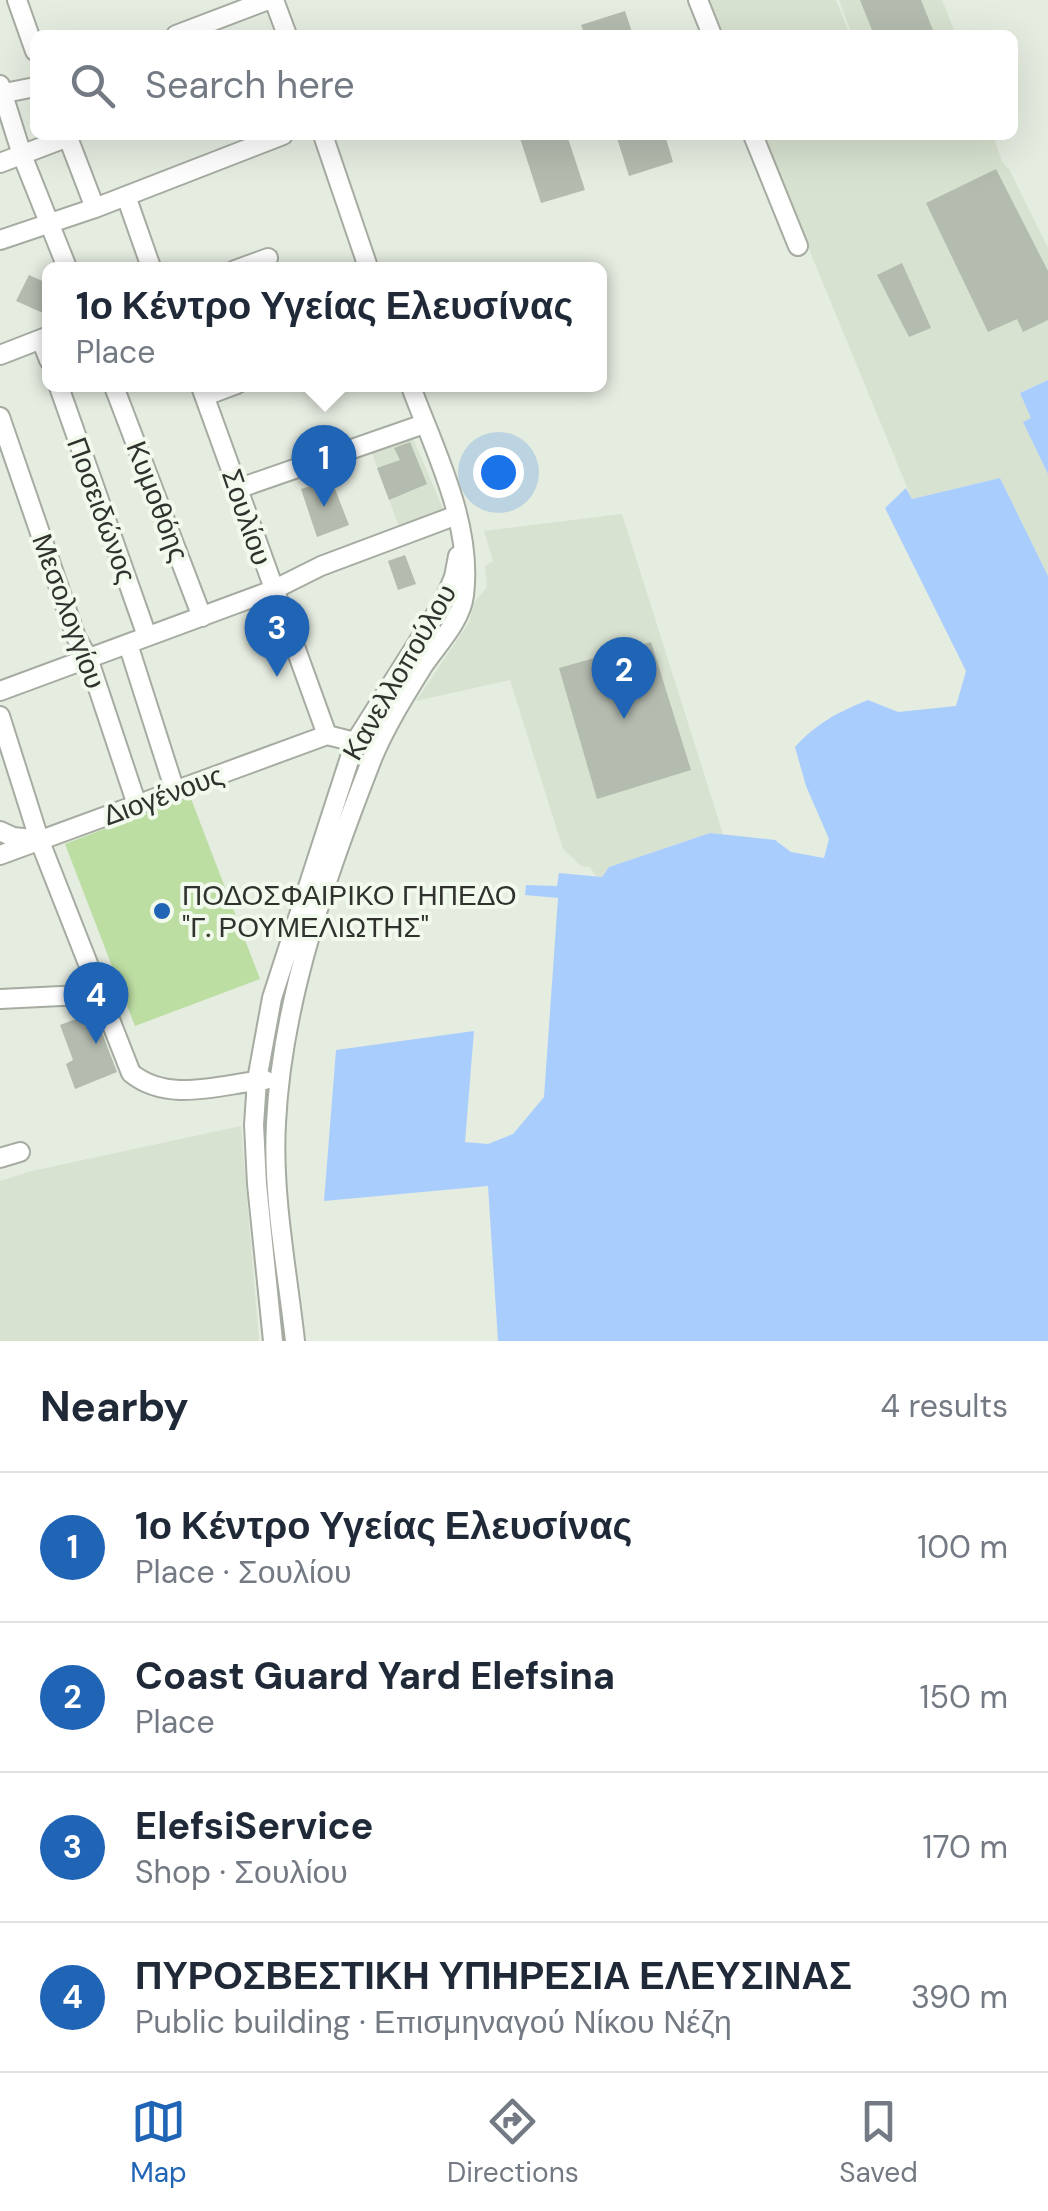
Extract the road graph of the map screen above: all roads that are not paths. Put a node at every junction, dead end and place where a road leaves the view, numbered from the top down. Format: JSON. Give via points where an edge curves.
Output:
{"nodes":[{"id":1,"x":17,"y":0,"type":"edge"},
{"id":2,"x":271,"y":0,"type":"edge"},
{"id":3,"x":698,"y":0,"type":"edge"},
{"id":4,"x":190,"y":30,"type":"edge"},
{"id":5,"x":284,"y":30,"type":"edge"},
{"id":6,"x":710,"y":30,"type":"edge"},
{"id":7,"x":30,"y":37,"type":"edge"},
{"id":8,"x":30,"y":87,"type":"edge"},
{"id":9,"x":1,"y":91,"type":"edge"},
{"id":10,"x":58,"y":140,"type":"edge"},
{"id":11,"x":69,"y":140,"type":"edge"},
{"id":12,"x":270,"y":140,"type":"edge"},
{"id":13,"x":325,"y":140,"type":"edge"},
{"id":14,"x":754,"y":140,"type":"edge"},
{"id":15,"x":22,"y":155,"type":"junction"},
{"id":16,"x":0,"y":163,"type":"edge"},
{"id":17,"x":126,"y":196,"type":"junction"},
{"id":18,"x":94,"y":208,"type":"junction"},
{"id":19,"x":48,"y":224,"type":"junction"},
{"id":20,"x":0,"y":240,"type":"edge"},
{"id":21,"x":798,"y":246,"type":"dead end"},
{"id":22,"x":268,"y":258,"type":"dead end"},
{"id":23,"x":65,"y":262,"type":"edge"},
{"id":24,"x":149,"y":262,"type":"edge"},
{"id":25,"x":257,"y":262,"type":"edge"},
{"id":26,"x":366,"y":262,"type":"edge"},
{"id":27,"x":42,"y":339,"type":"edge"},
{"id":28,"x":0,"y":355,"type":"edge"},
{"id":29,"x":61,"y":392,"type":"edge"},
{"id":30,"x":117,"y":392,"type":"edge"},
{"id":31,"x":203,"y":392,"type":"edge"},
{"id":32,"x":413,"y":392,"type":"edge"},
{"id":33,"x":0,"y":418,"type":"edge"},
{"id":34,"x":424,"y":424,"type":"junction"},
{"id":35,"x":237,"y":489,"type":"junction"},
{"id":36,"x":457,"y":515,"type":"junction"},
{"id":37,"x":461,"y":536,"type":"junction"},
{"id":38,"x":272,"y":590,"type":"junction"},
{"id":39,"x":202,"y":618,"type":"junction"},
{"id":40,"x":147,"y":636,"type":"junction"},
{"id":41,"x":128,"y":644,"type":"junction"},
{"id":42,"x":88,"y":658,"type":"junction"},
{"id":43,"x":0,"y":691,"type":"edge"},
{"id":44,"x":0,"y":716,"type":"edge"},
{"id":45,"x":327,"y":736,"type":"junction"},
{"id":46,"x":355,"y":742,"type":"junction"},
{"id":47,"x":175,"y":791,"type":"junction"},
{"id":48,"x":137,"y":805,"type":"junction"},
{"id":49,"x":0,"y":830,"type":"edge"},
{"id":50,"x":39,"y":840,"type":"junction"},
{"id":51,"x":0,"y":855,"type":"edge"},
{"id":52,"x":102,"y":994,"type":"junction"},
{"id":53,"x":0,"y":999,"type":"edge"},
{"id":54,"x":280,"y":1078,"type":"junction"},
{"id":55,"x":257,"y":1080,"type":"junction"},
{"id":56,"x":20,"y":1152,"type":"dead end"},
{"id":57,"x":0,"y":1158,"type":"edge"},
{"id":58,"x":274,"y":1341,"type":"edge"},
{"id":59,"x":295,"y":1341,"type":"edge"}],
"edges":[{"from":1,"to":7,"type":"street"},
{"from":2,"to":4,"type":"street"},
{"from":2,"to":5,"type":"street"},
{"from":3,"to":6,"type":"street"},
{"from":8,"to":9,"type":"street"},
{"from":9,"to":15,"type":"street"},
{"from":10,"to":15,"type":"street"},
{"from":11,"to":18,"type":"street"},
{"from":12,"to":17,"type":"street"},
{"from":13,"to":26,"type":"street"},
{"from":14,"to":21,"type":"street"},
{"from":15,"to":16,"type":"street"},
{"from":15,"to":19,"type":"street"},
{"from":17,"to":18,"type":"street"},
{"from":17,"to":24,"type":"street"},
{"from":18,"to":19,"type":"street"},
{"from":19,"to":20,"type":"street"},
{"from":19,"to":23,"type":"street"},
{"from":22,"to":25,"type":"street"},
{"from":27,"to":28,"type":"street"},
{"from":29,"to":40,"type":"street","name":"Ποσειδώνος"},
{"from":30,"to":39,"type":"street","name":"Κυμοθόης"},
{"from":31,"to":35,"type":"street","name":"Σουλίου"},
{"from":32,"to":34,"type":"street"},
{"from":33,"to":42,"type":"street","name":"Μεσολογγίου"},
{"from":34,"to":35,"type":"street"},
{"from":34,"to":36,"type":"street"},
{"from":35,"to":38,"type":"street","name":"Σουλίου"},
{"from":36,"to":37,"type":"street"},
{"from":36,"to":38,"type":"street"},
{"from":37,"to":46,"type":"street","name":"Κανελλοπούλου","via":[[449,591]]},
{"from":37,"to":54,"type":"street","name":"Κανελλοπούλου","via":[[460,613],[374,756],[310,936]]},
{"from":38,"to":39,"type":"street"},
{"from":38,"to":45,"type":"street","name":"Σουλίου"},
{"from":39,"to":40,"type":"street"},
{"from":40,"to":41,"type":"street"},
{"from":41,"to":42,"type":"street"},
{"from":41,"to":47,"type":"street"},
{"from":42,"to":43,"type":"street"},
{"from":42,"to":48,"type":"street","name":"Μεσολογγίου"},
{"from":44,"to":50,"type":"street"},
{"from":45,"to":46,"type":"street"},
{"from":45,"to":47,"type":"street","name":"Διογένους"},
{"from":46,"to":55,"type":"street","name":"Κανελλοπούλου","via":[[272,998]]},
{"from":47,"to":48,"type":"street","name":"Διογένους"},
{"from":48,"to":50,"type":"street","name":"Διογένους"},
{"from":49,"to":50,"type":"street"},
{"from":50,"to":51,"type":"street","name":"Διογένους"},
{"from":50,"to":52,"type":"street"},
{"from":52,"to":53,"type":"street"},
{"from":52,"to":55,"type":"street","via":[[131,1073],[142,1083],[178,1090]]},
{"from":54,"to":55,"type":"street"},
{"from":54,"to":59,"type":"street","name":"Κανελλοπούλου","via":[[277,1183]]},
{"from":55,"to":58,"type":"street","name":"Κανελλοπούλου","via":[[257,1184]]},
{"from":56,"to":57,"type":"street"}]}
